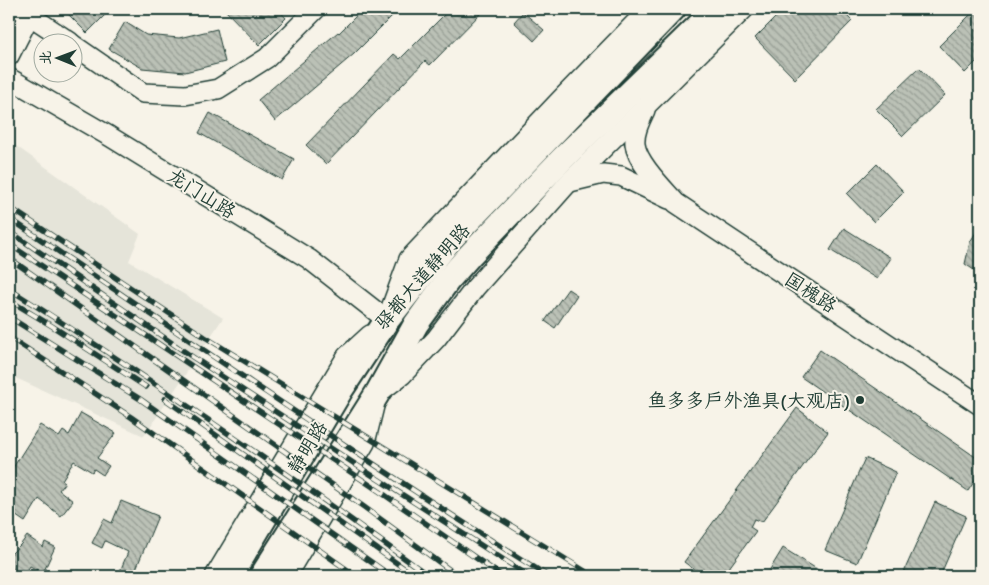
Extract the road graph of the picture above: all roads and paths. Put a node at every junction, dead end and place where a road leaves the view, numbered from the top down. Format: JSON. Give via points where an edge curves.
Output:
{"nodes":[{"id":1,"x":316,"y":9,"type":"edge"},
{"id":2,"x":649,"y":9,"type":"edge"},
{"id":3,"x":673,"y":9,"type":"edge"},
{"id":4,"x":716,"y":9,"type":"edge"},
{"id":5,"x":744,"y":9,"type":"edge"},
{"id":6,"x":25,"y":12,"type":"edge"},
{"id":7,"x":54,"y":32,"type":"edge"},
{"id":8,"x":82,"y":51,"type":"edge"},
{"id":9,"x":9,"y":56,"type":"edge"},
{"id":10,"x":9,"y":78,"type":"edge"},
{"id":11,"x":648,"y":102,"type":"junction"},
{"id":12,"x":569,"y":182,"type":"junction"},
{"id":13,"x":676,"y":203,"type":"junction"},
{"id":14,"x":387,"y":320,"type":"junction"},
{"id":15,"x":376,"y":394,"type":"junction"},
{"id":16,"x":980,"y":405,"type":"edge"},
{"id":17,"x":215,"y":576,"type":"edge"},
{"id":18,"x":230,"y":576,"type":"edge"},
{"id":19,"x":262,"y":576,"type":"edge"},
{"id":20,"x":286,"y":576,"type":"edge"}],
"edges":[{"from":1,"to":8,"type":"street","via":[[267,58],[218,89],[185,95],[143,93]]},
{"from":2,"to":14,"type":"street","via":[[409,260]]},
{"from":3,"to":14,"type":"main road","name":"驿都大道静明路","via":[[449,241]]},
{"from":4,"to":15,"type":"main road","name":"驿都大道静明路","via":[[563,158],[469,256],[416,324]]},
{"from":5,"to":11,"type":"street"},
{"from":6,"to":7,"type":"street"},
{"from":6,"to":9,"type":"street"},
{"from":10,"to":14,"type":"street","name":"龙门山路","via":[[309,259]]},
{"from":11,"to":12,"type":"street"},
{"from":11,"to":13,"type":"street","name":"国槐路","via":[[638,124],[635,145],[648,171]]},
{"from":12,"to":13,"type":"street","via":[[603,174],[620,176]]},
{"from":12,"to":15,"type":"street","via":[[475,288],[436,339],[402,375]]},
{"from":13,"to":16,"type":"street","name":"国槐路"},
{"from":14,"to":17,"type":"street","name":"驿都大道静明路","via":[[347,356]]},
{"from":14,"to":18,"type":"main road","name":"静明路","via":[[340,391]]},
{"from":15,"to":19,"type":"main road","name":"静明路"},
{"from":15,"to":20,"type":"street","name":"驿都大道静明路","via":[[365,443]]}]}
